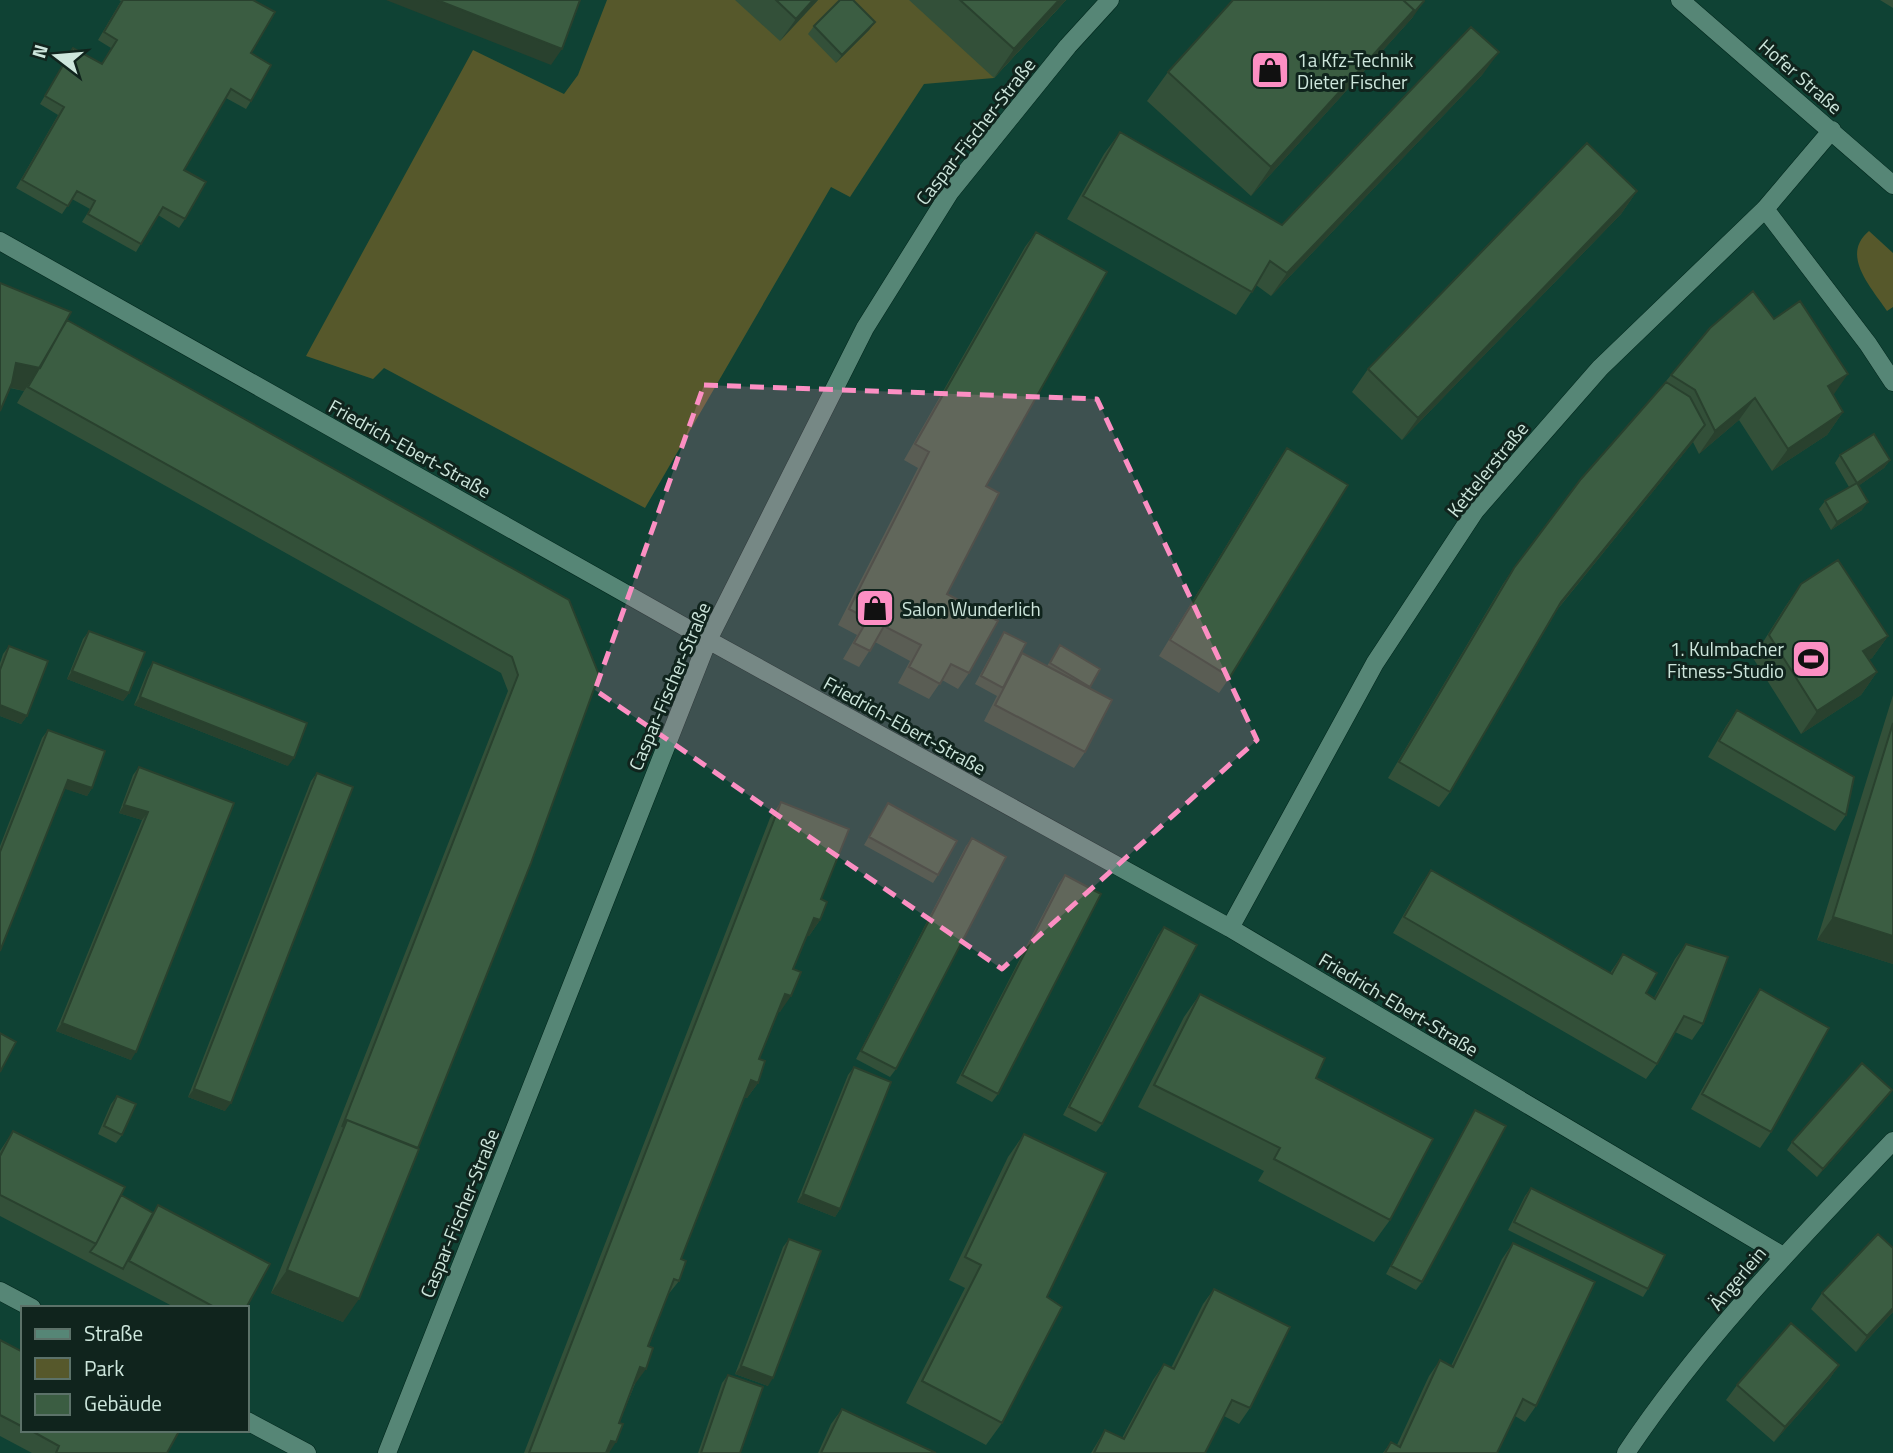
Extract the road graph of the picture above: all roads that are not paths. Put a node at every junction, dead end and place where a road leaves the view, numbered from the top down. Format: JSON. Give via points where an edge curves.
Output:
{"nodes":[{"id":1,"x":1110,"y":0,"type":"edge"},
{"id":2,"x":1680,"y":0,"type":"edge"},
{"id":3,"x":1832,"y":130,"type":"junction"},
{"id":4,"x":1893,"y":185,"type":"edge"},
{"id":5,"x":1765,"y":209,"type":"junction"},
{"id":6,"x":0,"y":241,"type":"edge"},
{"id":7,"x":1893,"y":382,"type":"edge"},
{"id":8,"x":708,"y":640,"type":"junction"},
{"id":9,"x":1230,"y":928,"type":"junction"},
{"id":10,"x":1893,"y":1141,"type":"edge"},
{"id":11,"x":1783,"y":1256,"type":"junction"},
{"id":12,"x":0,"y":1291,"type":"edge"},
{"id":13,"x":28,"y":1306,"type":"edge"},
{"id":14,"x":248,"y":1422,"type":"edge"},
{"id":15,"x":307,"y":1453,"type":"edge"},
{"id":16,"x":387,"y":1453,"type":"edge"},
{"id":17,"x":1626,"y":1453,"type":"edge"}],
"edges":[{"from":1,"to":8,"type":"street","name":"Caspar-Fischer-Straße","via":[[958,181],[929,226],[865,328]]},
{"from":2,"to":3,"type":"street","name":"Hofer Straße"},
{"from":3,"to":4,"type":"street","name":"Hofer Straße"},
{"from":3,"to":5,"type":"street","name":"Kettelerstraße"},
{"from":5,"to":7,"type":"street"},
{"from":5,"to":9,"type":"street","name":"Kettelerstraße","via":[[1600,368],[1475,511],[1375,663]]},
{"from":6,"to":8,"type":"street","name":"Friedrich-Ebert-Straße"},
{"from":8,"to":9,"type":"street","name":"Friedrich-Ebert-Straße"},
{"from":8,"to":16,"type":"street","name":"Caspar-Fischer-Straße"},
{"from":9,"to":11,"type":"street","name":"Friedrich-Ebert-Straße"},
{"from":10,"to":11,"type":"street","name":"Ängerlein"},
{"from":11,"to":17,"type":"street","name":"Ängerlein","via":[[1651,1416]]},
{"from":12,"to":13,"type":"street"},
{"from":14,"to":15,"type":"street"}]}
